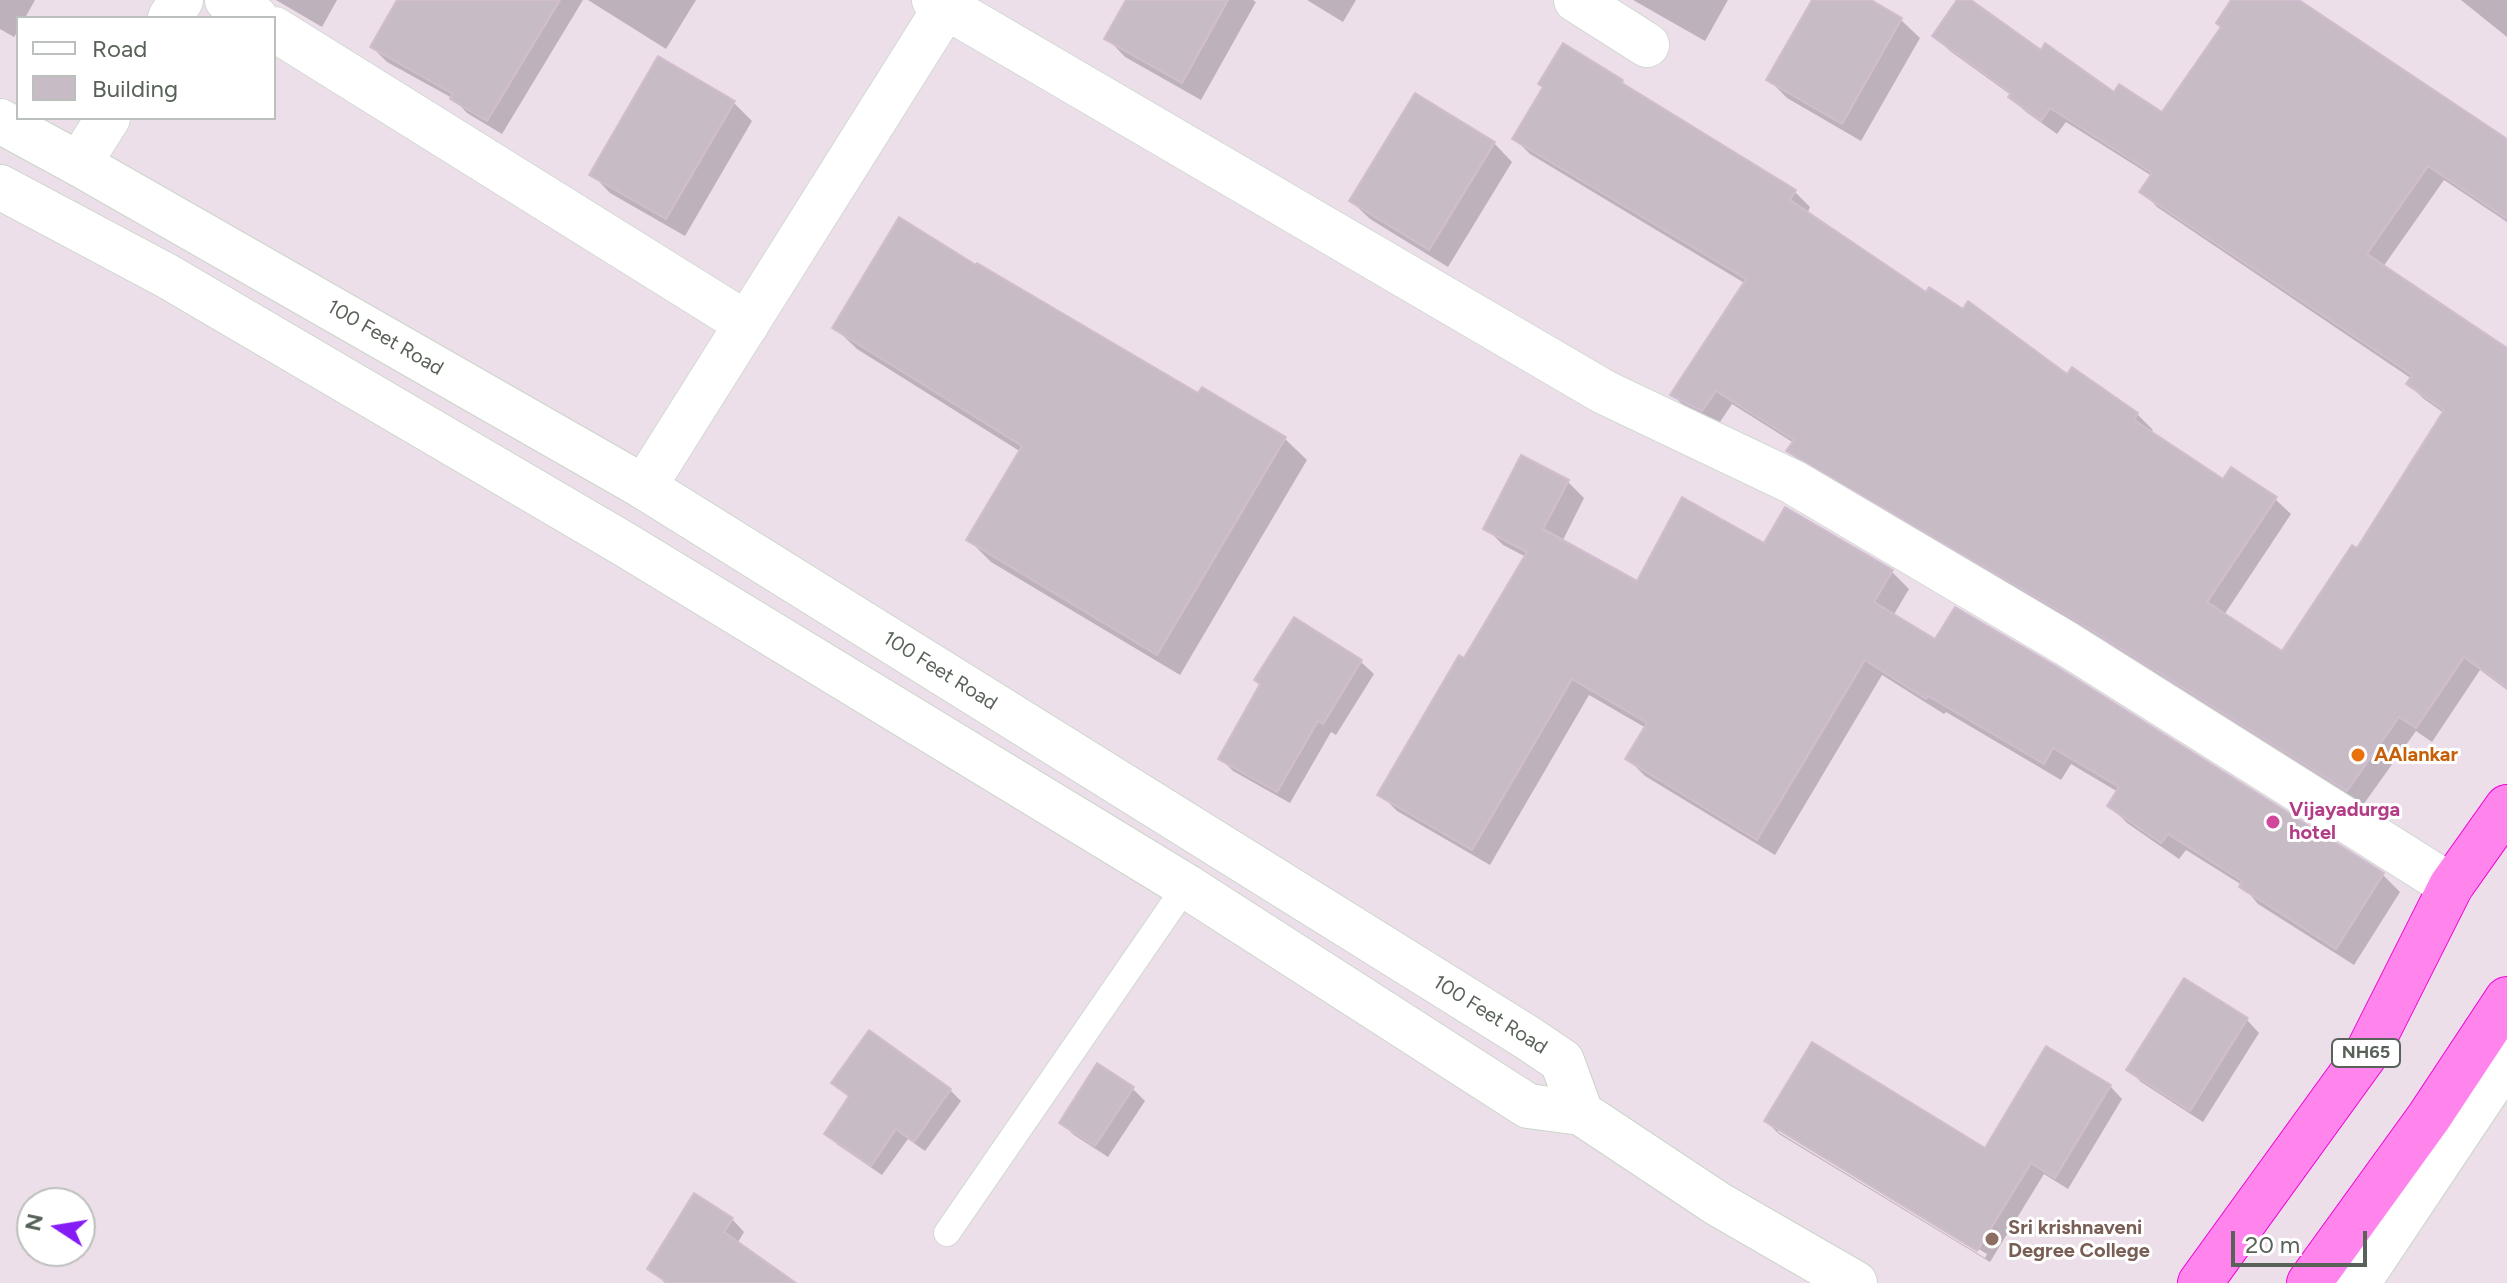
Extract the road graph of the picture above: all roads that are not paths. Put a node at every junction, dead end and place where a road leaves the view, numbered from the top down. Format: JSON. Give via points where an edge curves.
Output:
{"nodes":[{"id":1,"x":227,"y":0,"type":"edge"},
{"id":2,"x":1576,"y":0,"type":"edge"},
{"id":3,"x":943,"y":2,"type":"edge"},
{"id":4,"x":253,"y":16,"type":"edge"},
{"id":5,"x":276,"y":30,"type":"edge"},
{"id":6,"x":1647,"y":45,"type":"dead end"},
{"id":7,"x":107,"y":120,"type":"edge"},
{"id":8,"x":0,"y":121,"type":"edge"},
{"id":9,"x":79,"y":164,"type":"junction"},
{"id":10,"x":0,"y":187,"type":"edge"},
{"id":11,"x":747,"y":324,"type":"junction"},
{"id":12,"x":644,"y":487,"type":"junction"},
{"id":13,"x":2507,"y":807,"type":"edge"},
{"id":14,"x":1186,"y":886,"type":"junction"},
{"id":15,"x":2451,"y":886,"type":"junction"},
{"id":16,"x":2507,"y":999,"type":"edge"},
{"id":17,"x":2507,"y":1060,"type":"edge"},
{"id":18,"x":1581,"y":1113,"type":"junction"},
{"id":19,"x":947,"y":1233,"type":"dead end"},
{"id":20,"x":1846,"y":1281,"type":"edge"},
{"id":21,"x":2200,"y":1283,"type":"edge"},
{"id":22,"x":2309,"y":1283,"type":"edge"},
{"id":23,"x":2358,"y":1283,"type":"edge"}],
"edges":[{"from":1,"to":4,"type":"street"},
{"from":2,"to":6,"type":"street"},
{"from":3,"to":11,"type":"street"},
{"from":3,"to":15,"type":"street","via":[[1604,392],[1793,482],[2067,644]]},
{"from":5,"to":11,"type":"street"},
{"from":7,"to":9,"type":"street"},
{"from":8,"to":9,"type":"street","name":"100 Feet Road"},
{"from":9,"to":12,"type":"street","name":"100 Feet Road"},
{"from":10,"to":14,"type":"street","via":[[167,276],[624,544]]},
{"from":11,"to":12,"type":"street"},
{"from":12,"to":18,"type":"street","name":"100 Feet Road","via":[[1562,1061]]},
{"from":13,"to":15,"type":"highway","number":"NH65"},
{"from":14,"to":18,"type":"street","via":[[1528,1106]]},
{"from":14,"to":19,"type":"lane"},
{"from":15,"to":21,"type":"highway","number":"NH65","via":[[2368,1051]]},
{"from":16,"to":22,"type":"highway"},
{"from":17,"to":23,"type":"street"},
{"from":18,"to":20,"type":"street"}]}
